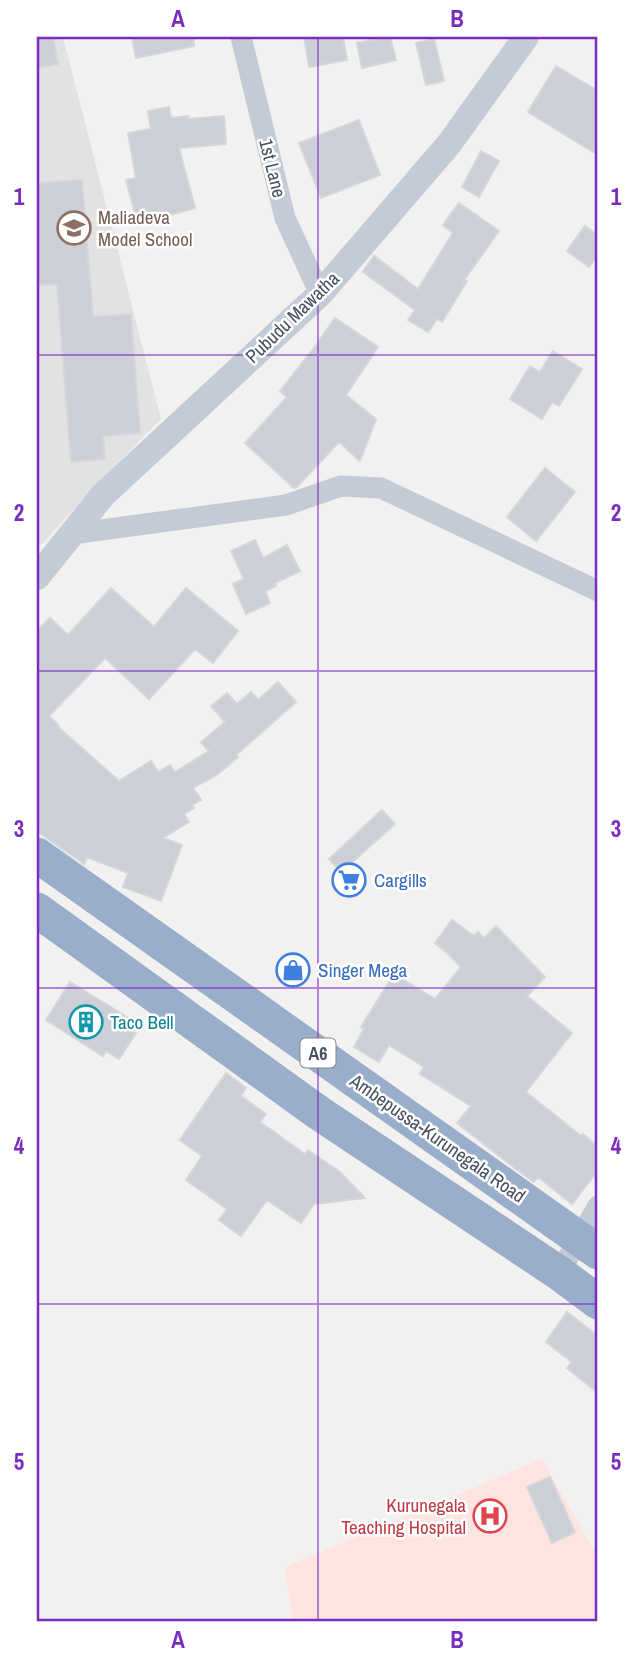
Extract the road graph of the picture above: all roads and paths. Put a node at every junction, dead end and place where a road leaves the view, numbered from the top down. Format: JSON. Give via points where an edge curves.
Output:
{"nodes":[{"id":1,"x":241,"y":37,"type":"edge"},
{"id":2,"x":526,"y":37,"type":"edge"},
{"id":3,"x":320,"y":294,"type":"junction"},
{"id":4,"x":71,"y":534,"type":"junction"},
{"id":5,"x":37,"y":577,"type":"edge"},
{"id":6,"x":598,"y":592,"type":"edge"},
{"id":7,"x":37,"y":855,"type":"edge"},
{"id":8,"x":37,"y":910,"type":"edge"},
{"id":9,"x":598,"y":1206,"type":"edge"},
{"id":10,"x":589,"y":1245,"type":"edge"},
{"id":11,"x":559,"y":1273,"type":"junction"},
{"id":12,"x":598,"y":1302,"type":"edge"}],
"edges":[{"from":1,"to":3,"type":"street","name":"1st Lane","via":[[285,218]]},
{"from":2,"to":3,"type":"street","name":"Pubudu Mawatha","via":[[449,144]]},
{"from":3,"to":4,"type":"street","name":"Pubudu Mawatha","via":[[103,495]]},
{"from":4,"to":5,"type":"street","name":"Pubudu Mawatha"},
{"from":4,"to":6,"type":"street","via":[[286,505],[341,486],[381,488]]},
{"from":7,"to":10,"type":"highway","name":"Ambepussa-Kurunegala Road","number":"A6"},
{"from":8,"to":11,"type":"highway","number":"A6","via":[[319,1113]]},
{"from":9,"to":10,"type":"street"},
{"from":10,"to":11,"type":"street"},
{"from":11,"to":12,"type":"highway","number":"A6"}]}
